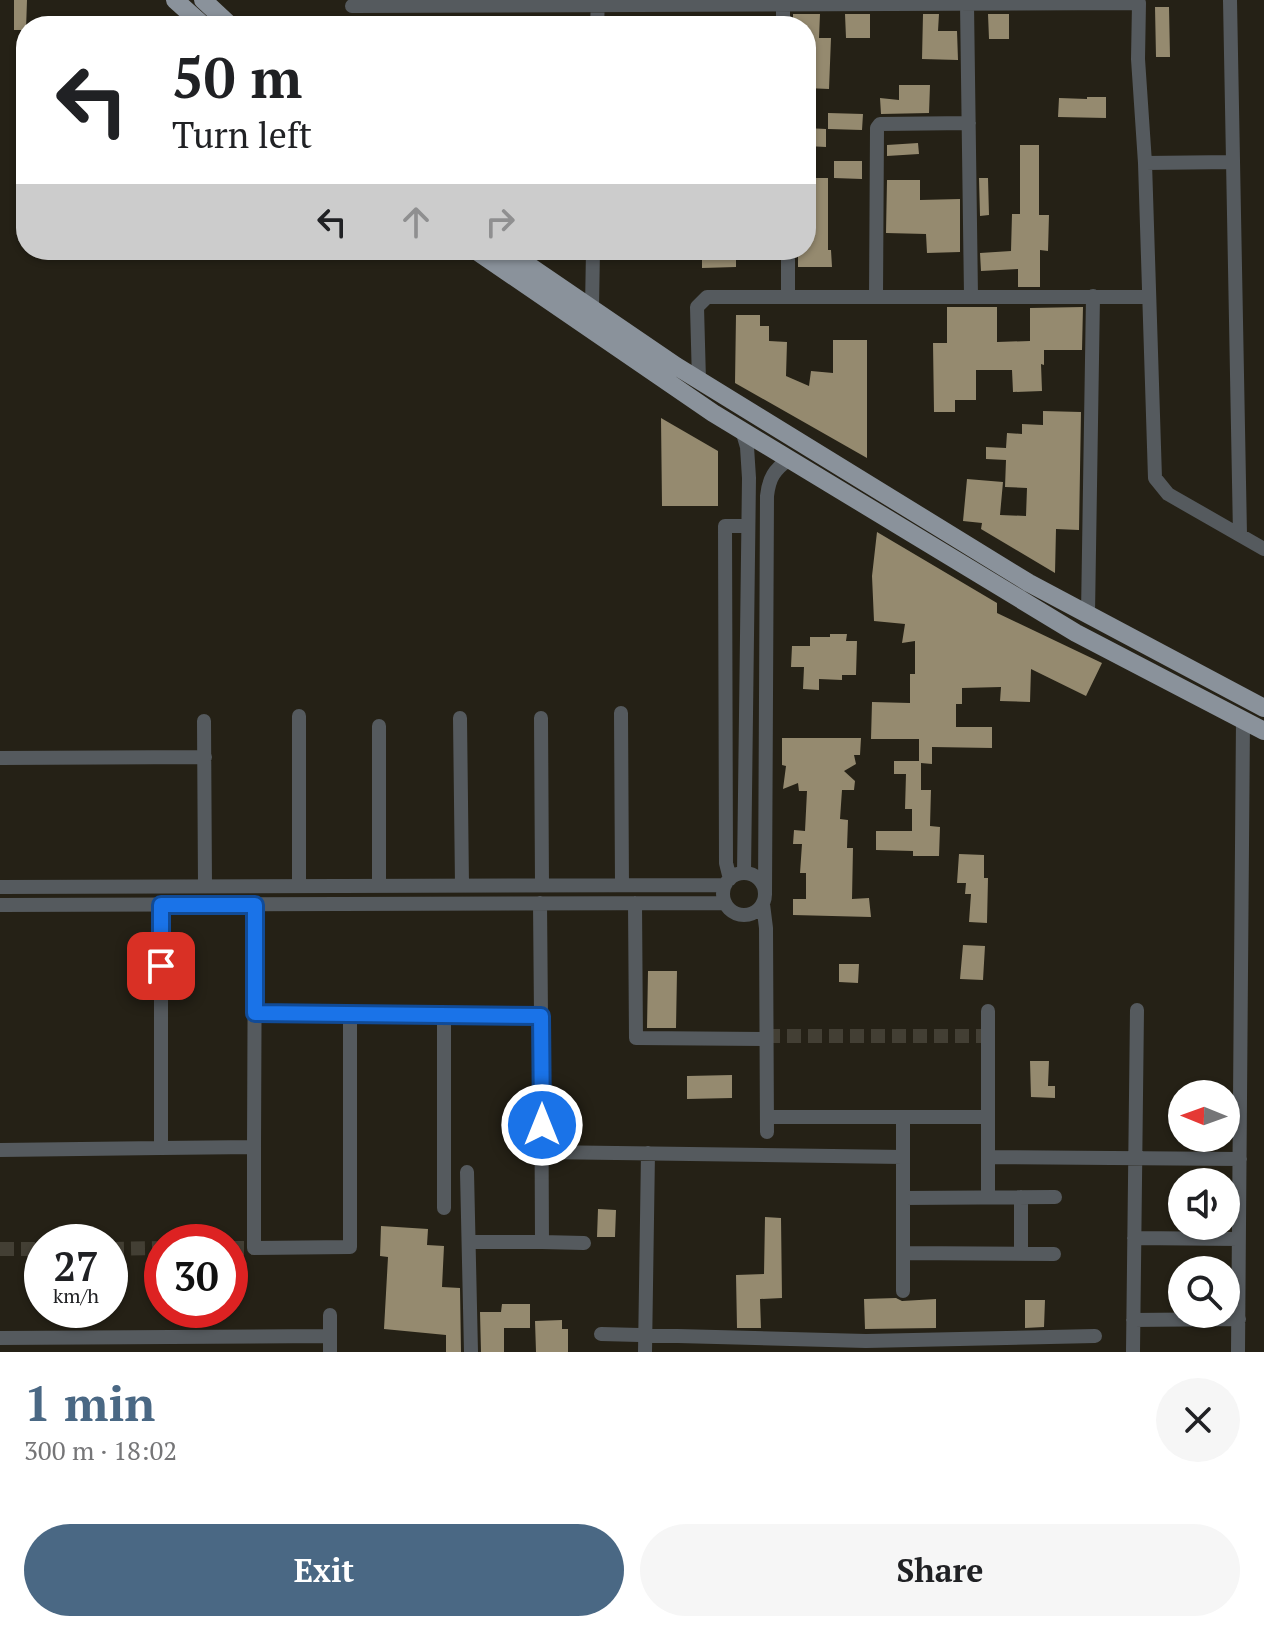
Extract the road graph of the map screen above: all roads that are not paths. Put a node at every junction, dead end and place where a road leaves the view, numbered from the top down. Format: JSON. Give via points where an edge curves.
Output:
{"nodes":[{"id":1,"x":175,"y":0,"type":"edge"},
{"id":2,"x":203,"y":0,"type":"edge"},
{"id":3,"x":1230,"y":0,"type":"edge"},
{"id":4,"x":598,"y":2,"type":"edge"},
{"id":5,"x":783,"y":4,"type":"junction"},
{"id":6,"x":967,"y":4,"type":"junction"},
{"id":7,"x":352,"y":6,"type":"dead end"},
{"id":8,"x":193,"y":16,"type":"edge"},
{"id":9,"x":220,"y":16,"type":"edge"},
{"id":10,"x":783,"y":16,"type":"edge"},
{"id":11,"x":969,"y":123,"type":"junction"},
{"id":12,"x":1233,"y":162,"type":"junction"},
{"id":13,"x":1145,"y":163,"type":"junction"},
{"id":14,"x":496,"y":260,"type":"edge"},
{"id":15,"x":514,"y":260,"type":"edge"},
{"id":16,"x":593,"y":260,"type":"edge"},
{"id":17,"x":788,"y":260,"type":"edge"},
{"id":18,"x":524,"y":273,"type":"junction"},
{"id":19,"x":971,"y":296,"type":"junction"},
{"id":20,"x":1093,"y":296,"type":"junction"},
{"id":21,"x":788,"y":297,"type":"junction"},
{"id":22,"x":876,"y":297,"type":"junction"},
{"id":23,"x":1149,"y":297,"type":"junction"},
{"id":24,"x":592,"y":308,"type":"junction"},
{"id":25,"x":699,"y":381,"type":"junction"},
{"id":26,"x":742,"y":430,"type":"junction"},
{"id":27,"x":789,"y":459,"type":"junction"},
{"id":28,"x":858,"y":476,"type":"junction"},
{"id":29,"x":855,"y":499,"type":"junction"},
{"id":30,"x":747,"y":526,"type":"junction"},
{"id":31,"x":1240,"y":535,"type":"junction"},
{"id":32,"x":1264,"y":549,"type":"edge"},
{"id":33,"x":1088,"y":614,"type":"junction"},
{"id":34,"x":1264,"y":708,"type":"edge"},
{"id":35,"x":621,"y":713,"type":"dead end"},
{"id":36,"x":299,"y":716,"type":"dead end"},
{"id":37,"x":460,"y":718,"type":"dead end"},
{"id":38,"x":541,"y":718,"type":"dead end"},
{"id":39,"x":1243,"y":720,"type":"junction"},
{"id":40,"x":204,"y":721,"type":"dead end"},
{"id":41,"x":379,"y":726,"type":"dead end"},
{"id":42,"x":1264,"y":731,"type":"edge"},
{"id":43,"x":205,"y":757,"type":"junction"},
{"id":44,"x":0,"y":758,"type":"edge"},
{"id":45,"x":733,"y":879,"type":"junction"},
{"id":46,"x":462,"y":885,"type":"junction"},
{"id":47,"x":542,"y":885,"type":"junction"},
{"id":48,"x":622,"y":885,"type":"junction"},
{"id":49,"x":205,"y":886,"type":"junction"},
{"id":50,"x":299,"y":886,"type":"junction"},
{"id":51,"x":379,"y":886,"type":"junction"},
{"id":52,"x":0,"y":887,"type":"edge"},
{"id":53,"x":764,"y":900,"type":"junction"},
{"id":54,"x":540,"y":903,"type":"junction"},
{"id":55,"x":635,"y":903,"type":"junction"},
{"id":56,"x":725,"y":903,"type":"junction"},
{"id":57,"x":0,"y":905,"type":"edge"},
{"id":58,"x":161,"y":905,"type":"junction"},
{"id":59,"x":255,"y":905,"type":"junction"},
{"id":60,"x":1137,"y":1010,"type":"dead end"},
{"id":61,"x":988,"y":1011,"type":"dead end"},
{"id":62,"x":255,"y":1013,"type":"junction"},
{"id":63,"x":350,"y":1014,"type":"junction"},
{"id":64,"x":444,"y":1015,"type":"junction"},
{"id":65,"x":541,"y":1016,"type":"junction"},
{"id":66,"x":766,"y":1039,"type":"junction"},
{"id":67,"x":903,"y":1117,"type":"junction"},
{"id":68,"x":988,"y":1117,"type":"junction"},
{"id":69,"x":254,"y":1147,"type":"junction"},
{"id":70,"x":161,"y":1148,"type":"junction"},
{"id":71,"x":0,"y":1150,"type":"edge"},
{"id":72,"x":542,"y":1152,"type":"junction"},
{"id":73,"x":648,"y":1153,"type":"junction"},
{"id":74,"x":903,"y":1157,"type":"junction"},
{"id":75,"x":988,"y":1157,"type":"junction"},
{"id":76,"x":1134,"y":1158,"type":"junction"},
{"id":77,"x":1240,"y":1159,"type":"junction"},
{"id":78,"x":1240,"y":1168,"type":"edge"},
{"id":79,"x":467,"y":1172,"type":"dead end"},
{"id":80,"x":988,"y":1197,"type":"junction"},
{"id":81,"x":1021,"y":1197,"type":"junction"},
{"id":82,"x":1055,"y":1197,"type":"dead end"},
{"id":83,"x":903,"y":1198,"type":"junction"},
{"id":84,"x":444,"y":1208,"type":"dead end"},
{"id":85,"x":1134,"y":1238,"type":"junction"},
{"id":86,"x":1168,"y":1238,"type":"edge"},
{"id":87,"x":474,"y":1242,"type":"dead end"},
{"id":88,"x":542,"y":1242,"type":"junction"},
{"id":89,"x":584,"y":1243,"type":"dead end"},
{"id":90,"x":903,"y":1253,"type":"junction"},
{"id":91,"x":1021,"y":1253,"type":"junction"},
{"id":92,"x":1054,"y":1254,"type":"dead end"},
{"id":93,"x":903,"y":1291,"type":"dead end"},
{"id":94,"x":330,"y":1315,"type":"dead end"},
{"id":95,"x":1133,"y":1320,"type":"junction"},
{"id":96,"x":1168,"y":1320,"type":"edge"},
{"id":97,"x":1239,"y":1328,"type":"edge"},
{"id":98,"x":601,"y":1334,"type":"dead end"},
{"id":99,"x":645,"y":1334,"type":"junction"},
{"id":100,"x":330,"y":1336,"type":"junction"},
{"id":101,"x":1095,"y":1336,"type":"dead end"},
{"id":102,"x":0,"y":1338,"type":"edge"},
{"id":103,"x":866,"y":1346,"type":"edge"},
{"id":104,"x":330,"y":1352,"type":"edge"},
{"id":105,"x":471,"y":1352,"type":"edge"},
{"id":106,"x":645,"y":1352,"type":"edge"},
{"id":107,"x":1133,"y":1352,"type":"edge"},
{"id":108,"x":1238,"y":1352,"type":"edge"}],
"edges":[{"from":1,"to":8,"type":"main road"},
{"from":2,"to":9,"type":"main road"},
{"from":3,"to":12,"type":"street"},
{"from":4,"to":5,"type":"street"},
{"from":4,"to":7,"type":"street"},
{"from":5,"to":6,"type":"street"},
{"from":5,"to":10,"type":"street"},
{"from":6,"to":11,"type":"street"},
{"from":6,"to":13,"type":"street","via":[[1139,3]]},
{"from":11,"to":19,"type":"street"},
{"from":11,"to":22,"type":"street","via":[[877,128]]},
{"from":12,"to":13,"type":"street"},
{"from":12,"to":31,"type":"street"},
{"from":13,"to":23,"type":"street"},
{"from":14,"to":18,"type":"main road"},
{"from":15,"to":18,"type":"main road"},
{"from":16,"to":24,"type":"street"},
{"from":17,"to":21,"type":"street"},
{"from":18,"to":24,"type":"main road"},
{"from":18,"to":26,"type":"main road"},
{"from":19,"to":20,"type":"street"},
{"from":19,"to":22,"type":"street"},
{"from":20,"to":23,"type":"street"},
{"from":20,"to":33,"type":"street"},
{"from":21,"to":22,"type":"street"},
{"from":21,"to":25,"type":"street","via":[[707,297],[697,307]]},
{"from":23,"to":31,"type":"street","via":[[1155,478],[1168,494]]},
{"from":24,"to":25,"type":"main road"},
{"from":25,"to":28,"type":"main road"},
{"from":26,"to":27,"type":"main road"},
{"from":26,"to":30,"type":"street","via":[[748,458]]},
{"from":27,"to":29,"type":"main road"},
{"from":27,"to":53,"type":"street","via":[[776,468],[767,496]]},
{"from":28,"to":29,"type":"main road"},
{"from":28,"to":33,"type":"main road"},
{"from":29,"to":39,"type":"main road","via":[[1076,633]]},
{"from":30,"to":45,"type":"street"},
{"from":30,"to":45,"type":"street","via":[[725,526],[726,863]]},
{"from":31,"to":32,"type":"street"},
{"from":33,"to":34,"type":"main road"},
{"from":35,"to":48,"type":"street"},
{"from":36,"to":50,"type":"street"},
{"from":37,"to":46,"type":"street"},
{"from":38,"to":47,"type":"street"},
{"from":39,"to":42,"type":"main road"},
{"from":39,"to":77,"type":"street"},
{"from":40,"to":43,"type":"street"},
{"from":41,"to":51,"type":"street"},
{"from":43,"to":44,"type":"street"},
{"from":43,"to":49,"type":"street"},
{"from":45,"to":48,"type":"street"},
{"from":45,"to":53,"type":"street","via":[[759,879]]},
{"from":45,"to":56,"type":"street","via":[[723,891]]},
{"from":46,"to":47,"type":"street"},
{"from":46,"to":51,"type":"street"},
{"from":47,"to":48,"type":"street"},
{"from":49,"to":50,"type":"street"},
{"from":49,"to":52,"type":"street"},
{"from":50,"to":51,"type":"street"},
{"from":53,"to":56,"type":"street","via":[[748,915],[730,911]]},
{"from":53,"to":66,"type":"street"},
{"from":54,"to":55,"type":"street"},
{"from":54,"to":59,"type":"street"},
{"from":54,"to":65,"type":"street"},
{"from":55,"to":56,"type":"street"},
{"from":55,"to":66,"type":"street","via":[[636,1038]]},
{"from":57,"to":58,"type":"street"},
{"from":58,"to":59,"type":"street"},
{"from":58,"to":70,"type":"street"},
{"from":59,"to":62,"type":"street"},
{"from":60,"to":76,"type":"street"},
{"from":61,"to":68,"type":"street"},
{"from":62,"to":63,"type":"street"},
{"from":62,"to":69,"type":"street"},
{"from":63,"to":64,"type":"street"},
{"from":63,"to":69,"type":"street","via":[[356,1247],[254,1248]]},
{"from":64,"to":65,"type":"street"},
{"from":64,"to":84,"type":"street"},
{"from":65,"to":72,"type":"street"},
{"from":66,"to":67,"type":"street","via":[[767,1125]]},
{"from":67,"to":68,"type":"street"},
{"from":67,"to":74,"type":"street"},
{"from":68,"to":75,"type":"street"},
{"from":69,"to":70,"type":"street"},
{"from":70,"to":71,"type":"street"},
{"from":72,"to":73,"type":"street"},
{"from":72,"to":88,"type":"street"},
{"from":73,"to":74,"type":"street"},
{"from":73,"to":99,"type":"street"},
{"from":74,"to":83,"type":"street"},
{"from":75,"to":76,"type":"street"},
{"from":75,"to":80,"type":"street"},
{"from":76,"to":77,"type":"street"},
{"from":76,"to":85,"type":"street"},
{"from":77,"to":78,"type":"street"},
{"from":79,"to":105,"type":"street"},
{"from":80,"to":81,"type":"street"},
{"from":80,"to":83,"type":"street"},
{"from":81,"to":82,"type":"street"},
{"from":81,"to":91,"type":"street"},
{"from":83,"to":90,"type":"street"},
{"from":85,"to":86,"type":"street"},
{"from":85,"to":95,"type":"street"},
{"from":87,"to":88,"type":"street"},
{"from":88,"to":89,"type":"street"},
{"from":90,"to":91,"type":"street"},
{"from":90,"to":93,"type":"street"},
{"from":91,"to":92,"type":"street"},
{"from":94,"to":100,"type":"street"},
{"from":95,"to":96,"type":"street"},
{"from":95,"to":107,"type":"street"},
{"from":97,"to":108,"type":"street"},
{"from":98,"to":99,"type":"street"},
{"from":99,"to":103,"type":"street"},
{"from":99,"to":106,"type":"street"},
{"from":100,"to":102,"type":"street"},
{"from":100,"to":104,"type":"street"},
{"from":101,"to":103,"type":"street"}]}
